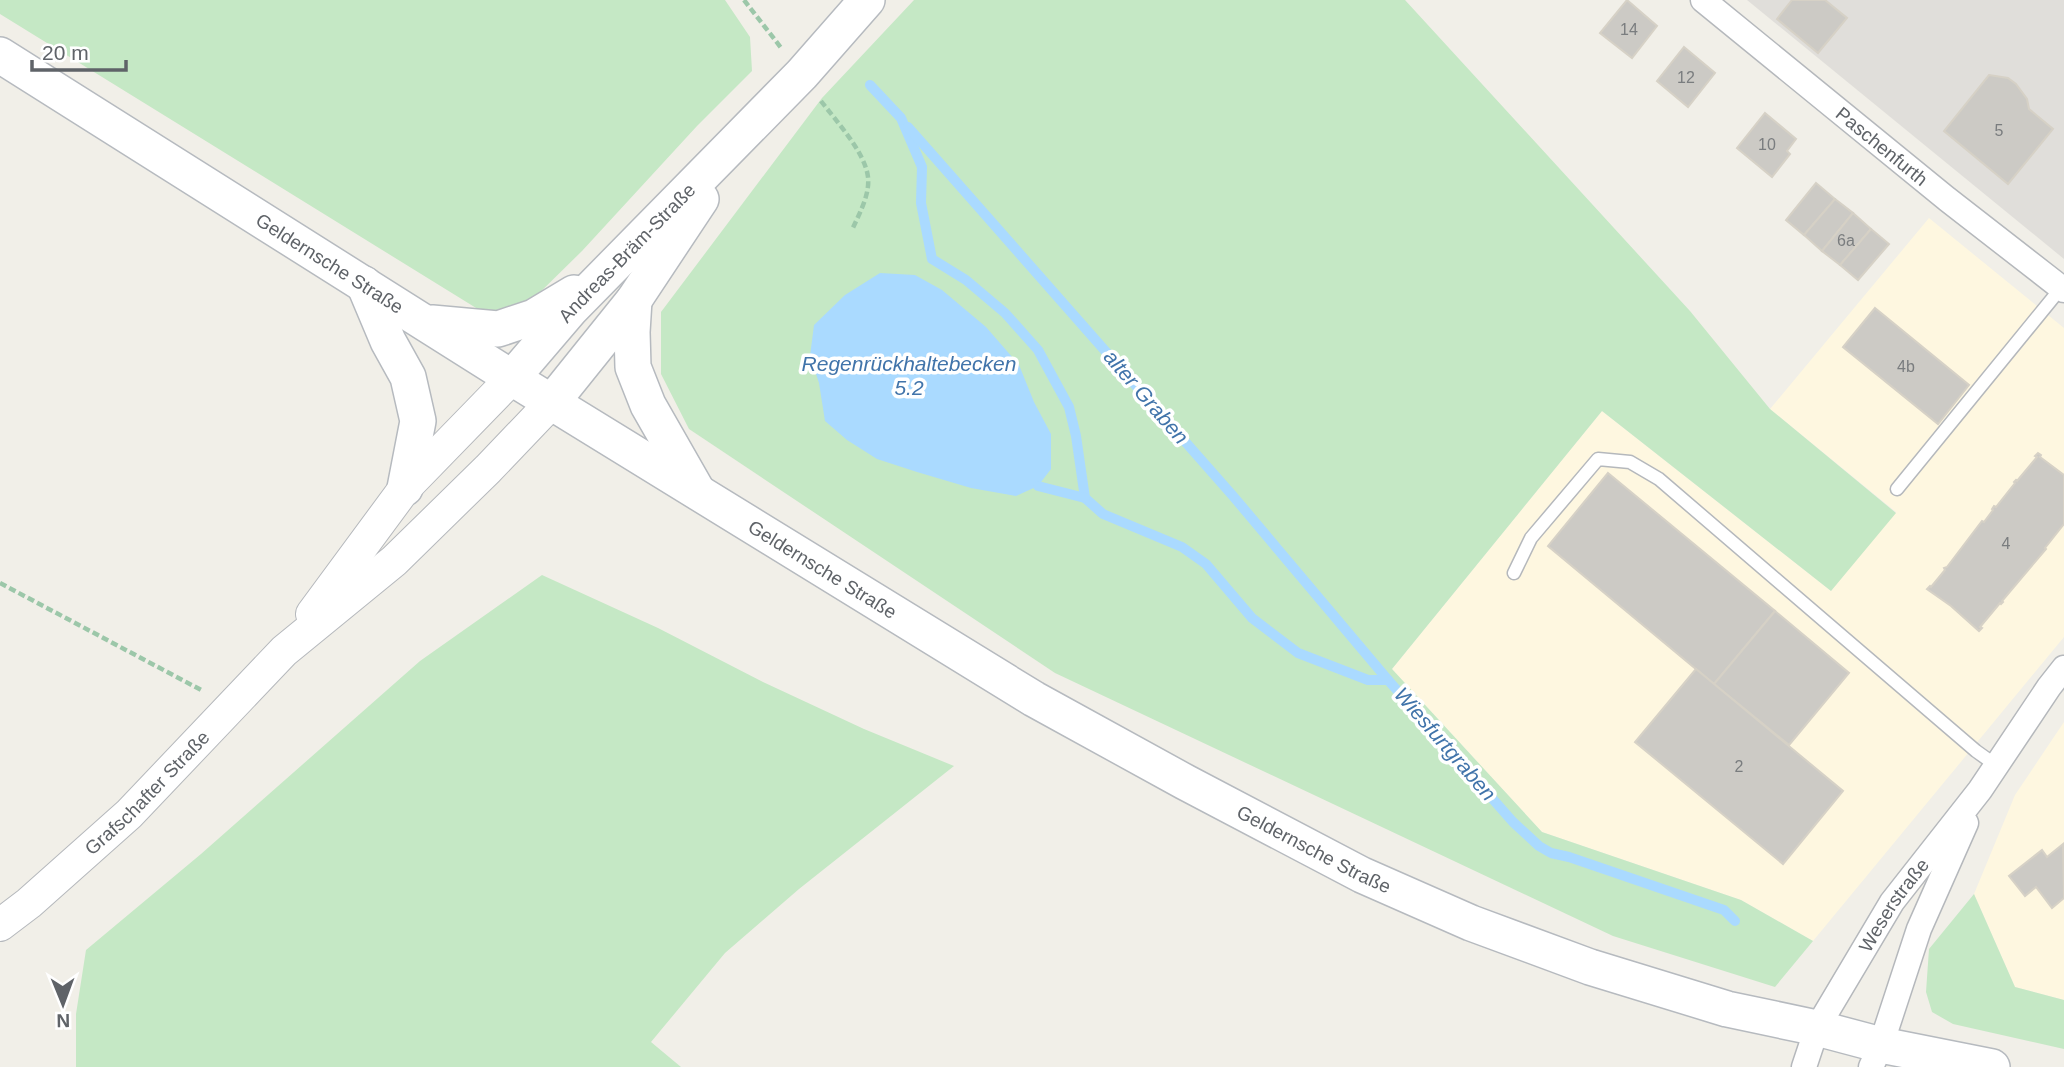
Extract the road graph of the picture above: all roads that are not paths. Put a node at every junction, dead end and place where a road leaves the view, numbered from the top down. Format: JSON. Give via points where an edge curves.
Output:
{"nodes":[{"id":1,"x":867,"y":0,"type":"edge"},
{"id":2,"x":1703,"y":0,"type":"edge"},
{"id":3,"x":0,"y":55,"type":"edge"},
{"id":4,"x":745,"y":132,"type":"junction"},
{"id":5,"x":604,"y":276,"type":"junction"},
{"id":6,"x":364,"y":284,"type":"junction"},
{"id":7,"x":2062,"y":289,"type":"edge"},
{"id":8,"x":634,"y":300,"type":"junction"},
{"id":9,"x":425,"y":323,"type":"junction"},
{"id":10,"x":512,"y":378,"type":"junction"},
{"id":11,"x":552,"y":402,"type":"junction"},
{"id":12,"x":405,"y":488,"type":"junction"},
{"id":13,"x":1898,"y":489,"type":"dead end"},
{"id":14,"x":697,"y":492,"type":"junction"},
{"id":15,"x":1514,"y":573,"type":"dead end"},
{"id":16,"x":284,"y":651,"type":"junction"},
{"id":17,"x":2064,"y":668,"type":"edge"},
{"id":18,"x":1997,"y":765,"type":"junction"},
{"id":19,"x":1980,"y":790,"type":"junction"},
{"id":20,"x":0,"y":925,"type":"edge"},
{"id":21,"x":1817,"y":1028,"type":"junction"},
{"id":22,"x":1876,"y":1056,"type":"edge"},
{"id":23,"x":1804,"y":1067,"type":"edge"},
{"id":24,"x":1992,"y":1067,"type":"edge"}],
"edges":[{"from":1,"to":4,"type":"main road","name":"Andreas-Bräm-Straße"},
{"from":2,"to":7,"type":"street","name":"Paschenfurth"},
{"from":3,"to":6,"type":"main road","name":"Geldernsche Straße"},
{"from":4,"to":5,"type":"main road","name":"Andreas-Bräm-Straße"},
{"from":4,"to":8,"type":"main road","name":"Andreas-Bräm-Straße"},
{"from":5,"to":9,"type":"main road","via":[[534,317],[498,329]]},
{"from":5,"to":10,"type":"main road","name":"Andreas-Bräm-Straße"},
{"from":6,"to":9,"type":"main road","name":"Geldernsche Straße"},
{"from":6,"to":12,"type":"main road","via":[[408,377],[418,421]]},
{"from":7,"to":13,"type":"lane"},
{"from":8,"to":11,"type":"main road","name":"Andreas-Bräm-Straße"},
{"from":8,"to":14,"type":"main road","name":"Geldernsche Straße","via":[[633,367],[648,405]]},
{"from":9,"to":10,"type":"main road","name":"Geldernsche Straße"},
{"from":10,"to":11,"type":"main road","name":"Geldernsche Straße"},
{"from":10,"to":12,"type":"street","name":"Grafschafter Straße"},
{"from":11,"to":14,"type":"main road","name":"Geldernsche Straße"},
{"from":11,"to":16,"type":"street","name":"Grafschafter Straße","via":[[394,561]]},
{"from":12,"to":16,"type":"street","name":"Grafschafter Straße"},
{"from":14,"to":21,"type":"main road","name":"Geldernsche Straße","via":[[1034,699],[1362,874],[1471,923],[1590,967],[1727,1009]]},
{"from":15,"to":18,"type":"lane","via":[[1531,538],[1598,460],[1630,462],[1659,479]]},
{"from":16,"to":20,"type":"street","name":"Grafschafter Straße","via":[[129,814]]},
{"from":17,"to":18,"type":"street","name":"Weserstraße"},
{"from":18,"to":19,"type":"street","name":"Weserstraße"},
{"from":19,"to":21,"type":"street","name":"Weserstraße","via":[[1892,902]]},
{"from":19,"to":22,"type":"street","name":"Weserstraße","via":[[1919,929]]},
{"from":21,"to":22,"type":"main road","name":"Geldernsche Straße"},
{"from":21,"to":23,"type":"street","name":"Weserstraße"},
{"from":22,"to":24,"type":"main road","name":"Geldernsche Straße"}]}
